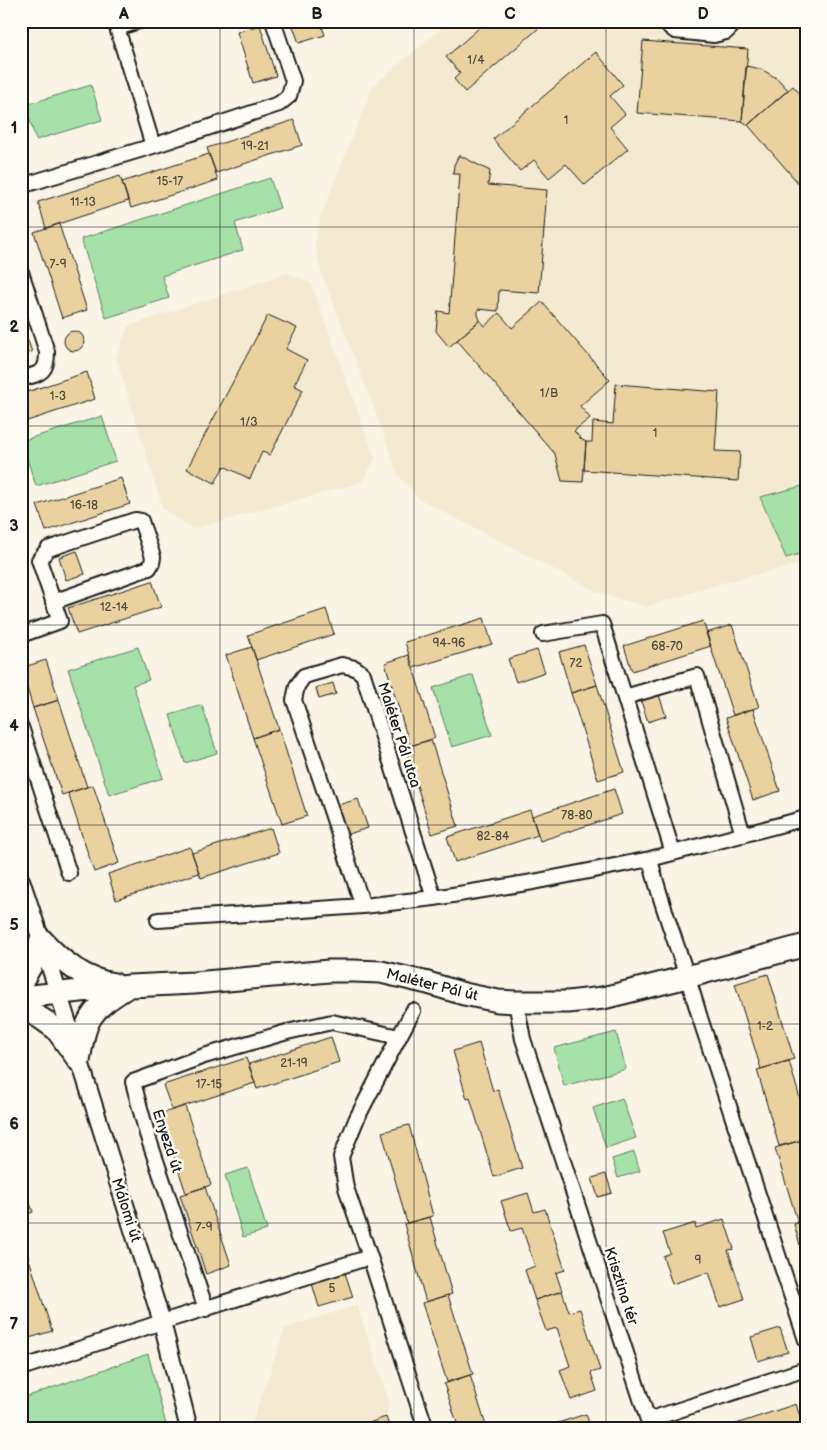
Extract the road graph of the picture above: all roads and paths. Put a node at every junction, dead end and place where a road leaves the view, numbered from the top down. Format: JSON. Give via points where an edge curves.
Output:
{"nodes":[{"id":1,"x":139,"y":21,"type":"edge"},
{"id":2,"x":273,"y":21,"type":"edge"},
{"id":3,"x":665,"y":21,"type":"edge"},
{"id":4,"x":737,"y":21,"type":"edge"},
{"id":5,"x":116,"y":25,"type":"edge"},
{"id":6,"x":153,"y":146,"type":"junction"},
{"id":7,"x":21,"y":186,"type":"edge"},
{"id":8,"x":21,"y":272,"type":"edge"},
{"id":9,"x":21,"y":379,"type":"edge"},
{"id":10,"x":53,"y":602,"type":"junction"},
{"id":11,"x":543,"y":634,"type":"dead end"},
{"id":12,"x":21,"y":635,"type":"edge"},
{"id":13,"x":624,"y":697,"type":"junction"},
{"id":14,"x":21,"y":727,"type":"edge"},
{"id":15,"x":806,"y":818,"type":"edge"},
{"id":16,"x":743,"y":834,"type":"junction"},
{"id":17,"x":673,"y":853,"type":"junction"},
{"id":18,"x":650,"y":859,"type":"junction"},
{"id":19,"x":69,"y":872,"type":"dead end"},
{"id":20,"x":21,"y":880,"type":"edge"},
{"id":21,"x":434,"y":898,"type":"junction"},
{"id":22,"x":363,"y":906,"type":"junction"},
{"id":23,"x":158,"y":920,"type":"dead end"},
{"id":24,"x":41,"y":940,"type":"junction"},
{"id":25,"x":806,"y":945,"type":"edge"},
{"id":26,"x":687,"y":977,"type":"junction"},
{"id":27,"x":21,"y":983,"type":"edge"},
{"id":28,"x":130,"y":986,"type":"junction"},
{"id":29,"x":58,"y":993,"type":"junction"},
{"id":30,"x":21,"y":996,"type":"edge"},
{"id":31,"x":516,"y":1002,"type":"junction"},
{"id":32,"x":21,"y":1007,"type":"edge"},
{"id":33,"x":413,"y":1011,"type":"dead end"},
{"id":34,"x":399,"y":1037,"type":"junction"},
{"id":35,"x":79,"y":1062,"type":"junction"},
{"id":36,"x":370,"y":1257,"type":"junction"},
{"id":37,"x":206,"y":1309,"type":"junction"},
{"id":38,"x":162,"y":1322,"type":"junction"},
{"id":39,"x":806,"y":1340,"type":"edge"},
{"id":40,"x":21,"y":1368,"type":"edge"},
{"id":41,"x":806,"y":1369,"type":"edge"},
{"id":42,"x":189,"y":1429,"type":"edge"},
{"id":43,"x":426,"y":1429,"type":"edge"}],
"edges":[{"from":1,"to":5,"type":"street"},
{"from":2,"to":6,"type":"street","via":[[293,81],[289,96],[279,104]]},
{"from":3,"to":4,"type":"street","via":[[675,31],[714,35],[726,32]]},
{"from":5,"to":6,"type":"street"},
{"from":6,"to":7,"type":"street"},
{"from":8,"to":9,"type":"street","via":[[47,352],[47,364],[40,372]]},
{"from":10,"to":10,"type":"street","via":[[149,568],[153,557],[141,522],[136,520],[48,549],[39,560]]},
{"from":10,"to":12,"type":"street","via":[[60,621]]},
{"from":11,"to":13,"type":"street","via":[[602,624]]},
{"from":13,"to":16,"type":"street","via":[[697,676]]},
{"from":13,"to":17,"type":"street"},
{"from":14,"to":19,"type":"street"},
{"from":15,"to":16,"type":"street"},
{"from":16,"to":17,"type":"street"},
{"from":17,"to":18,"type":"street"},
{"from":18,"to":21,"type":"street"},
{"from":18,"to":26,"type":"street","via":[[657,890]]},
{"from":20,"to":24,"type":"street","name":"Málomi út"},
{"from":21,"to":22,"type":"street"},
{"from":21,"to":22,"type":"street","name":"Maléter Pál utca","via":[[363,674],[342,665],[304,676],[297,686],[294,700]]},
{"from":22,"to":23,"type":"street"},
{"from":24,"to":27,"type":"main road","via":[[35,959]]},
{"from":24,"to":28,"type":"main road","via":[[56,956],[80,972],[103,982]]},
{"from":24,"to":29,"type":"street","name":"Málomi út"},
{"from":25,"to":26,"type":"main road","name":"Maléter Pál út"},
{"from":26,"to":31,"type":"main road","name":"Maléter Pál út","via":[[603,998]]},
{"from":26,"to":39,"type":"street"},
{"from":28,"to":29,"type":"main road","name":"Maléter Pál út"},
{"from":28,"to":31,"type":"main road","name":"Maléter Pál út","via":[[329,971],[381,972],[473,996]]},
{"from":28,"to":35,"type":"main road","via":[[106,1001],[90,1017]]},
{"from":29,"to":30,"type":"main road","name":"Maléter Pál út"},
{"from":29,"to":35,"type":"street","name":"Málomi út"},
{"from":31,"to":41,"type":"street","name":"Krisztina tér","via":[[521,1033],[648,1420]]},
{"from":32,"to":35,"type":"main road","via":[[56,1029]]},
{"from":33,"to":34,"type":"street"},
{"from":34,"to":36,"type":"street","via":[[341,1157],[346,1188]]},
{"from":34,"to":37,"type":"street","name":"Enyezd út","via":[[332,1022],[204,1056],[133,1082],[147,1134]]},
{"from":35,"to":38,"type":"street","name":"Málomi út"},
{"from":36,"to":37,"type":"street"},
{"from":36,"to":43,"type":"street"},
{"from":37,"to":38,"type":"street"},
{"from":38,"to":40,"type":"street"},
{"from":38,"to":42,"type":"street","name":"Málomi út"}]}
